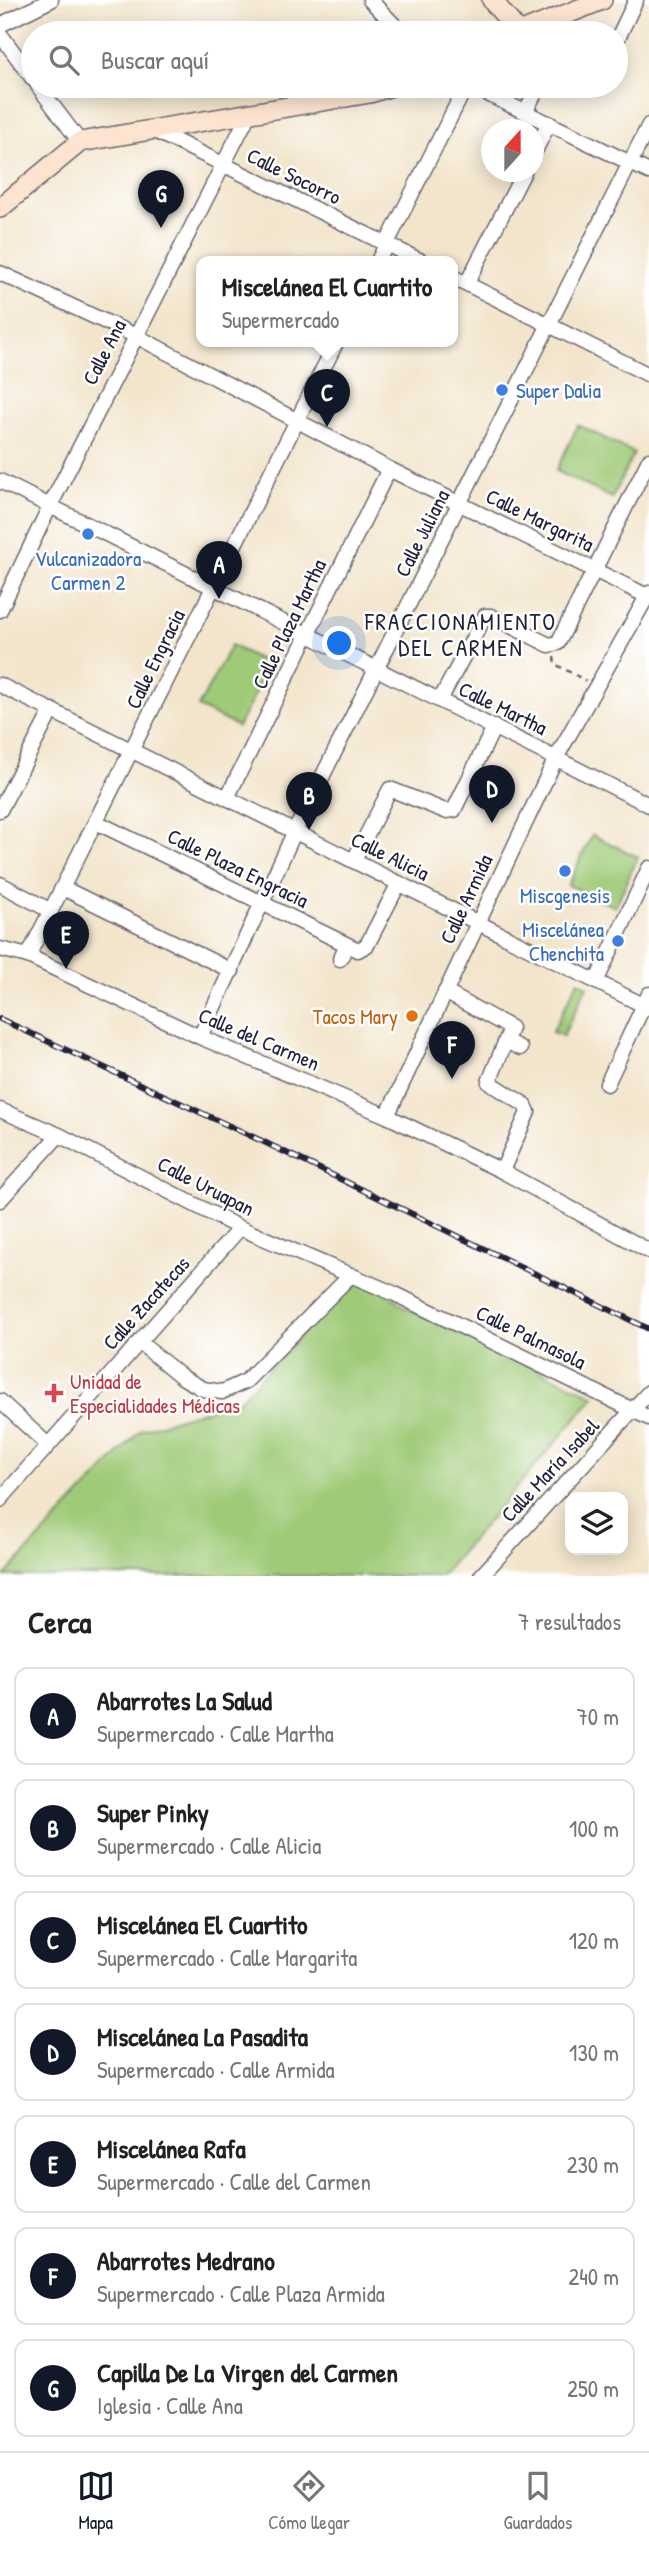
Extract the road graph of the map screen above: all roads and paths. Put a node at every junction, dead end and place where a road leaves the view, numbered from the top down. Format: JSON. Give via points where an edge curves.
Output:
{"nodes":[{"id":1,"x":51,"y":0,"type":"edge"},
{"id":2,"x":370,"y":0,"type":"edge"},
{"id":3,"x":492,"y":0,"type":"edge"},
{"id":4,"x":602,"y":0,"type":"edge"},
{"id":5,"x":636,"y":0,"type":"edge"},
{"id":6,"x":390,"y":21,"type":"edge"},
{"id":7,"x":509,"y":21,"type":"edge"},
{"id":8,"x":549,"y":21,"type":"edge"},
{"id":9,"x":626,"y":21,"type":"edge"},
{"id":10,"x":0,"y":25,"type":"edge"},
{"id":11,"x":0,"y":34,"type":"edge"},
{"id":12,"x":21,"y":63,"type":"edge"},
{"id":13,"x":47,"y":98,"type":"edge"},
{"id":14,"x":341,"y":98,"type":"edge"},
{"id":15,"x":462,"y":98,"type":"edge"},
{"id":16,"x":494,"y":98,"type":"edge"},
{"id":17,"x":533,"y":98,"type":"edge"},
{"id":18,"x":525,"y":112,"type":"junction"},
{"id":19,"x":249,"y":114,"type":"junction"},
{"id":20,"x":549,"y":123,"type":"junction"},
{"id":21,"x":649,"y":125,"type":"edge"},
{"id":22,"x":149,"y":128,"type":"junction"},
{"id":23,"x":544,"y":133,"type":"edge"},
{"id":24,"x":80,"y":142,"type":"junction"},
{"id":25,"x":629,"y":162,"type":"junction"},
{"id":26,"x":222,"y":165,"type":"junction"},
{"id":27,"x":649,"y":172,"type":"edge"},
{"id":28,"x":519,"y":182,"type":"edge"},
{"id":29,"x":0,"y":208,"type":"edge"},
{"id":30,"x":387,"y":244,"type":"junction"},
{"id":31,"x":381,"y":256,"type":"edge"},
{"id":32,"x":411,"y":256,"type":"edge"},
{"id":33,"x":0,"y":273,"type":"edge"},
{"id":34,"x":458,"y":278,"type":"edge"},
{"id":35,"x":467,"y":283,"type":"junction"},
{"id":36,"x":549,"y":324,"type":"junction"},
{"id":37,"x":136,"y":336,"type":"junction"},
{"id":38,"x":334,"y":347,"type":"edge"},
{"id":39,"x":649,"y":375,"type":"edge"},
{"id":40,"x":296,"y":419,"type":"junction"},
{"id":41,"x":649,"y":460,"type":"edge"},
{"id":42,"x":389,"y":469,"type":"junction"},
{"id":43,"x":0,"y":481,"type":"edge"},
{"id":44,"x":460,"y":504,"type":"junction"},
{"id":45,"x":50,"y":506,"type":"junction"},
{"id":46,"x":594,"y":570,"type":"junction"},
{"id":47,"x":213,"y":587,"type":"junction"},
{"id":48,"x":649,"y":595,"type":"edge"},
{"id":49,"x":0,"y":610,"type":"edge"},
{"id":50,"x":308,"y":635,"type":"junction"},
{"id":51,"x":553,"y":646,"type":"junction"},
{"id":52,"x":376,"y":669,"type":"junction"},
{"id":53,"x":0,"y":685,"type":"edge"},
{"id":54,"x":595,"y":686,"type":"junction"},
{"id":55,"x":440,"y":700,"type":"junction"},
{"id":56,"x":52,"y":710,"type":"junction"},
{"id":57,"x":494,"y":727,"type":"junction"},
{"id":58,"x":133,"y":752,"type":"junction"},
{"id":59,"x":556,"y":758,"type":"junction"},
{"id":60,"x":227,"y":798,"type":"junction"},
{"id":61,"x":649,"y":805,"type":"edge"},
{"id":62,"x":0,"y":810,"type":"edge"},
{"id":63,"x":96,"y":822,"type":"junction"},
{"id":64,"x":294,"y":834,"type":"junction"},
{"id":65,"x":354,"y":860,"type":"junction"},
{"id":66,"x":649,"y":868,"type":"edge"},
{"id":67,"x":399,"y":883,"type":"junction"},
{"id":68,"x":0,"y":884,"type":"edge"},
{"id":69,"x":63,"y":888,"type":"junction"},
{"id":70,"x":263,"y":902,"type":"junction"},
{"id":71,"x":51,"y":911,"type":"junction"},
{"id":72,"x":478,"y":923,"type":"junction"},
{"id":73,"x":0,"y":949,"type":"edge"},
{"id":74,"x":28,"y":956,"type":"junction"},
{"id":75,"x":232,"y":971,"type":"junction"},
{"id":76,"x":596,"y":982,"type":"junction"},
{"id":77,"x":445,"y":992,"type":"junction"},
{"id":78,"x":647,"y":1002,"type":"edge"},
{"id":79,"x":200,"y":1037,"type":"junction"},
{"id":80,"x":506,"y":1041,"type":"junction"},
{"id":81,"x":520,"y":1048,"type":"dead end"},
{"id":82,"x":607,"y":1084,"type":"dead end"},
{"id":83,"x":0,"y":1110,"type":"edge"},
{"id":84,"x":387,"y":1116,"type":"junction"},
{"id":85,"x":59,"y":1135,"type":"junction"},
{"id":86,"x":501,"y":1170,"type":"junction"},
{"id":87,"x":0,"y":1200,"type":"edge"},
{"id":88,"x":240,"y":1228,"type":"junction"},
{"id":89,"x":649,"y":1251,"type":"edge"},
{"id":90,"x":351,"y":1275,"type":"junction"},
{"id":91,"x":395,"y":1294,"type":"joint"},
{"id":92,"x":139,"y":1342,"type":"junction"},
{"id":93,"x":649,"y":1392,"type":"edge"},
{"id":94,"x":0,"y":1401,"type":"edge"},
{"id":95,"x":633,"y":1411,"type":"junction"},
{"id":96,"x":649,"y":1418,"type":"edge"},
{"id":97,"x":48,"y":1445,"type":"junction"},
{"id":98,"x":0,"y":1500,"type":"edge"},
{"id":99,"x":481,"y":1576,"type":"edge"}],
"edges":[{"from":1,"to":10,"type":"street"},
{"from":2,"to":6,"type":"street"},
{"from":3,"to":7,"type":"street"},
{"from":4,"to":8,"type":"street"},
{"from":5,"to":9,"type":"street"},
{"from":11,"to":12,"type":"street"},
{"from":13,"to":24,"type":"street"},
{"from":14,"to":19,"type":"street"},
{"from":15,"to":30,"type":"street"},
{"from":16,"to":18,"type":"street"},
{"from":17,"to":18,"type":"street"},
{"from":18,"to":20,"type":"street"},
{"from":19,"to":22,"type":"street"},
{"from":19,"to":26,"type":"street","name":"Calle Ana"},
{"from":20,"to":23,"type":"street"},
{"from":20,"to":25,"type":"street"},
{"from":21,"to":25,"type":"street","name":"Calle Juliana"},
{"from":22,"to":24,"type":"street"},
{"from":22,"to":26,"type":"street","name":"Calle Socorro"},
{"from":24,"to":29,"type":"street"},
{"from":25,"to":27,"type":"street"},
{"from":25,"to":36,"type":"street","name":"Calle Juliana"},
{"from":26,"to":30,"type":"street","name":"Calle Socorro"},
{"from":26,"to":37,"type":"street","name":"Calle Ana"},
{"from":28,"to":35,"type":"street"},
{"from":30,"to":31,"type":"street"},
{"from":30,"to":32,"type":"street","name":"Calle Socorro"},
{"from":33,"to":37,"type":"street","name":"Calle Margarita"},
{"from":34,"to":35,"type":"street"},
{"from":35,"to":36,"type":"street"},
{"from":36,"to":39,"type":"street"},
{"from":36,"to":44,"type":"street","name":"Calle Juliana"},
{"from":37,"to":40,"type":"street","name":"Calle Margarita"},
{"from":37,"to":45,"type":"street","name":"Calle Ana"},
{"from":38,"to":40,"type":"street","name":"Calle Engracia"},
{"from":40,"to":42,"type":"street","name":"Calle Margarita"},
{"from":40,"to":47,"type":"street","name":"Calle Engracia"},
{"from":41,"to":46,"type":"street"},
{"from":42,"to":44,"type":"street","name":"Calle Margarita"},
{"from":42,"to":50,"type":"street","name":"Calle Plaza Martha"},
{"from":43,"to":45,"type":"street","name":"Calle Martha"},
{"from":44,"to":46,"type":"street","name":"Calle Margarita"},
{"from":44,"to":52,"type":"street","name":"Calle Juliana"},
{"from":45,"to":47,"type":"street","name":"Calle Martha"},
{"from":45,"to":49,"type":"street","name":"Calle Ana"},
{"from":46,"to":48,"type":"street","name":"Calle Margarita"},
{"from":46,"to":51,"type":"street"},
{"from":47,"to":50,"type":"street","name":"Calle Martha"},
{"from":47,"to":58,"type":"street","name":"Calle Engracia"},
{"from":48,"to":54,"type":"street","name":"Calle Armida"},
{"from":50,"to":52,"type":"street","name":"Calle Martha"},
{"from":50,"to":60,"type":"street","name":"Calle Plaza Martha"},
{"from":51,"to":54,"type":"path","via":[[555,664]]},
{"from":51,"to":55,"type":"street","via":[[485,616]]},
{"from":52,"to":55,"type":"street","name":"Calle Martha"},
{"from":52,"to":64,"type":"street","name":"Calle Juliana"},
{"from":53,"to":56,"type":"street","name":"Calle Alicia"},
{"from":54,"to":59,"type":"street","name":"Calle Armida"},
{"from":55,"to":57,"type":"street","name":"Calle Martha"},
{"from":56,"to":58,"type":"street","name":"Calle Alicia"},
{"from":56,"to":62,"type":"street"},
{"from":57,"to":59,"type":"street","name":"Calle Martha"},
{"from":57,"to":65,"type":"street","via":[[454,810],[444,811],[390,789]]},
{"from":58,"to":60,"type":"street","name":"Calle Alicia"},
{"from":58,"to":63,"type":"street","name":"Calle Engracia"},
{"from":59,"to":61,"type":"street","name":"Calle Martha"},
{"from":59,"to":72,"type":"street","name":"Calle Armida"},
{"from":60,"to":64,"type":"street","name":"Calle Alicia"},
{"from":63,"to":69,"type":"street","name":"Calle Engracia"},
{"from":63,"to":70,"type":"street","name":"Calle Plaza Engracia"},
{"from":64,"to":65,"type":"street","name":"Calle Alicia"},
{"from":64,"to":70,"type":"street","name":"Calle Juliana"},
{"from":65,"to":67,"type":"street","name":"Calle Alicia"},
{"from":66,"to":76,"type":"street"},
{"from":67,"to":70,"type":"street","name":"Calle Plaza Engracia","via":[[362,950],[344,952]]},
{"from":67,"to":72,"type":"street","name":"Calle Alicia"},
{"from":68,"to":71,"type":"street"},
{"from":69,"to":71,"type":"street","name":"Calle Engracia"},
{"from":69,"to":75,"type":"street"},
{"from":70,"to":75,"type":"street","name":"Calle Juliana"},
{"from":71,"to":74,"type":"street","name":"Calle Engracia"},
{"from":72,"to":76,"type":"street","name":"Calle Alicia"},
{"from":72,"to":77,"type":"street","name":"Calle Armida"},
{"from":73,"to":74,"type":"street","name":"Calle del Carmen"},
{"from":74,"to":79,"type":"street","name":"Calle del Carmen"},
{"from":75,"to":79,"type":"street","name":"Calle Juliana"},
{"from":76,"to":78,"type":"street","name":"Calle Alicia"},
{"from":77,"to":80,"type":"street","via":[[508,1025]]},
{"from":77,"to":84,"type":"street","name":"Calle Armida"},
{"from":78,"to":82,"type":"street"},
{"from":79,"to":84,"type":"street","name":"Calle del Carmen"},
{"from":80,"to":81,"type":"street"},
{"from":80,"to":86,"type":"street","via":[[489,1082],[525,1105],[528,1112]]},
{"from":83,"to":85,"type":"street","name":"Calle Uruapan"},
{"from":84,"to":86,"type":"street","name":"Calle del Carmen"},
{"from":85,"to":87,"type":"street"},
{"from":85,"to":88,"type":"street","name":"Calle Uruapan"},
{"from":86,"to":89,"type":"street","name":"Calle del Carmen"},
{"from":88,"to":90,"type":"street","name":"Calle Uruapan"},
{"from":88,"to":92,"type":"street","name":"Calle Zacatecas"},
{"from":90,"to":91,"type":"street","name":"Calle Uruapan"},
{"from":90,"to":92,"type":"street","via":[[246,1381],[222,1392],[203,1389],[182,1377]]},
{"from":91,"to":95,"type":"street","name":"Calle Palmasola"},
{"from":92,"to":97,"type":"street","name":"Calle Zacatecas"},
{"from":93,"to":95,"type":"street","name":"Calle María Isabel"},
{"from":94,"to":97,"type":"street"},
{"from":95,"to":96,"type":"street","name":"Calle Palmasola"},
{"from":95,"to":99,"type":"street","name":"Calle María Isabel"},
{"from":97,"to":98,"type":"street","name":"Calle Zacatecas"}]}
